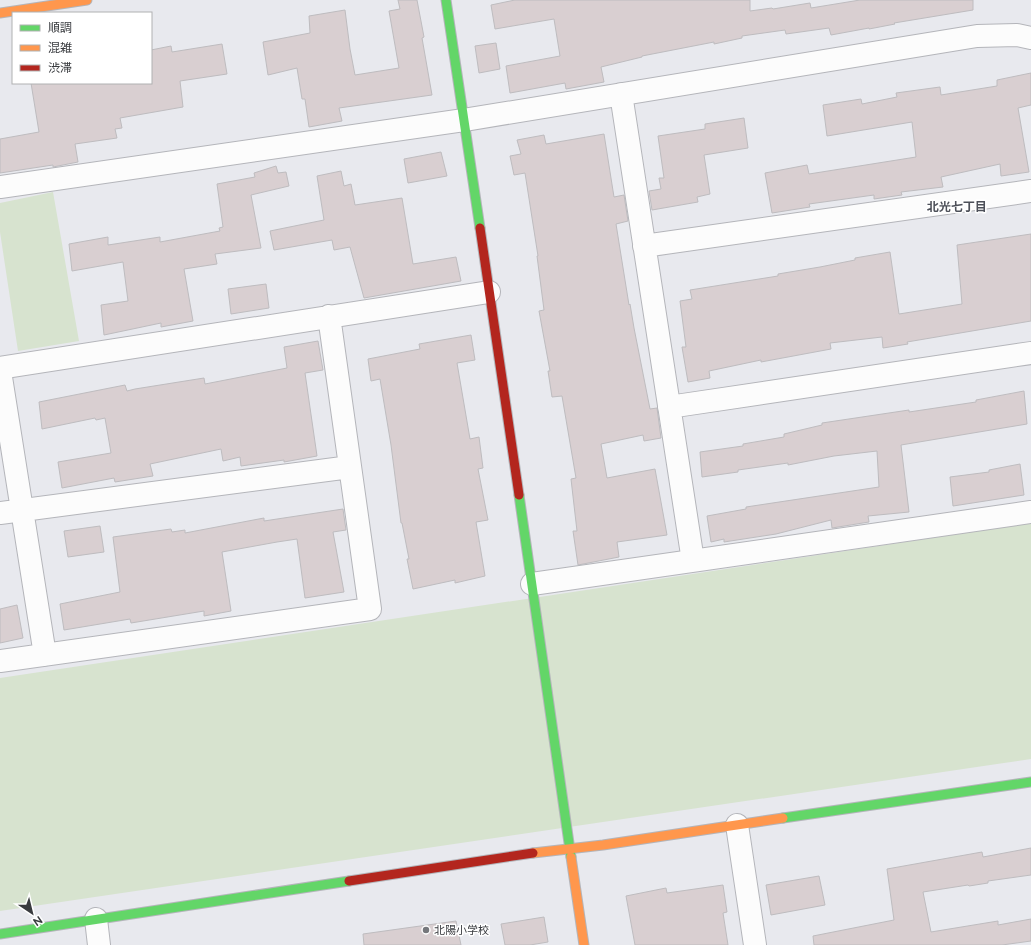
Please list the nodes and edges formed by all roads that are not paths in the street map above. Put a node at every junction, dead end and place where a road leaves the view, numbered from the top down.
1 (87, 0) edge
2 (446, 0) edge
3 (0, 13) edge
4 (1031, 38) edge
5 (621, 94) junction
6 (464, 120) junction
7 (0, 187) edge
8 (1031, 191) edge
9 (644, 246) junction
10 (489, 292) junction
11 (329, 316) junction
12 (1031, 353) edge
13 (0, 368) edge
14 (0, 371) edge
15 (669, 407) junction
16 (350, 467) junction
17 (22, 510) junction
18 (1031, 512) edge
19 (0, 513) edge
20 (693, 561) junction
21 (532, 584) junction
22 (46, 654) junction
23 (0, 661) edge
24 (1031, 782) edge
25 (737, 825) junction
26 (570, 849) junction
27 (96, 920) junction
28 (0, 934) edge
29 (99, 945) edge
30 (584, 945) edge
31 (755, 945) edge

1 - 3 street
2 - 6 street
4 - 5 street
5 - 6 street
5 - 9 street
6 - 7 street
6 - 10 street
8 - 9 street
9 - 15 street
10 - 11 street
10 - 21 street
11 - 13 street
11 - 16 street
12 - 15 street
14 - 17 street
15 - 20 street
16 - 17 street
16 - 22 street
17 - 19 street
17 - 22 street
18 - 20 street
20 - 21 street
21 - 26 street
22 - 23 street
24 - 25 street
25 - 26 street
25 - 31 street
26 - 27 street
26 - 30 street
27 - 28 street
27 - 29 street

